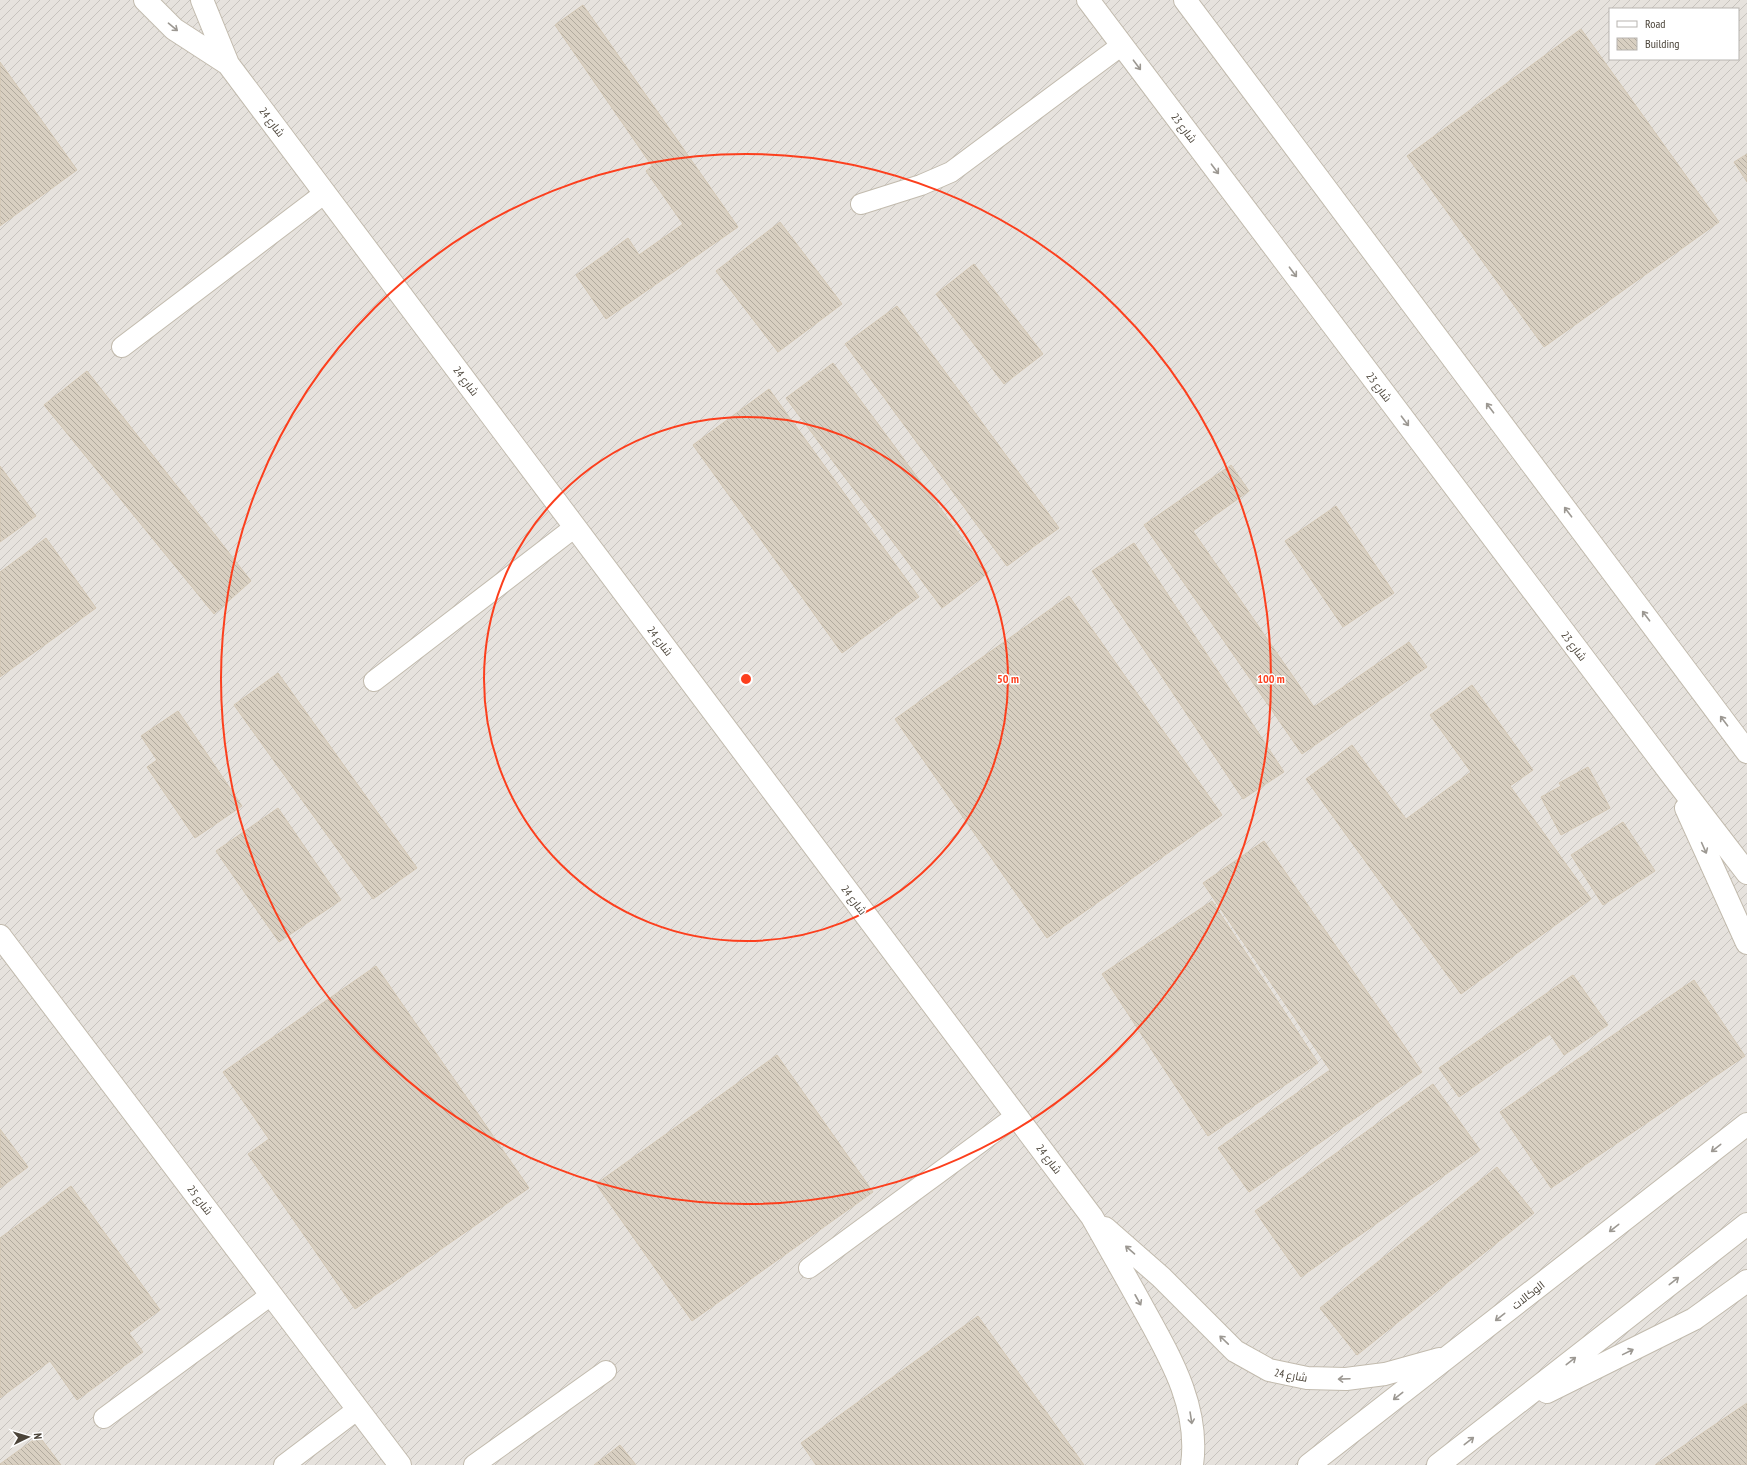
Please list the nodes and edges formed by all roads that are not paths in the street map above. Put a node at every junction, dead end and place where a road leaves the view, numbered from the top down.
1 (145, 0) edge
2 (202, 0) edge
3 (1088, 0) edge
4 (1185, 0) edge
5 (1122, 44) junction
6 (228, 64) junction
7 (325, 193) junction
8 (861, 204) dead end
9 (122, 346) dead end
10 (575, 527) junction
11 (374, 681) dead end
12 (1747, 752) edge
13 (1670, 774) junction
14 (1747, 873) edge
15 (0, 936) edge
16 (1747, 943) edge
17 (1016, 1116) junction
18 (1747, 1124) edge
19 (1092, 1216) junction
20 (1747, 1224) edge
21 (809, 1268) dead end
22 (1747, 1281) edge
23 (271, 1295) junction
24 (1450, 1356) junction
25 (606, 1371) dead end
26 (358, 1409) junction
27 (1505, 1413) junction
28 (104, 1418) dead end
29 (284, 1465) edge
30 (400, 1465) edge
31 (474, 1465) edge
32 (1192, 1465) edge
33 (1310, 1465) edge
34 (1438, 1465) edge

1 -> 6 street, شارع 24
2 - 6 street, شارع 24
3 - 5 street, شارع 23
12 -> 4 street
5 - 8 lane
5 -> 13 street, شارع 23
6 - 7 street, شارع 24
7 - 9 lane
7 - 10 street, شارع 24
10 - 11 lane
10 - 17 street, شارع 24
13 - 14 street, شارع 23
13 -> 16 street, شارع 23
15 - 23 street, شارع 25
17 - 19 street, شارع 24
17 - 21 lane
18 -> 24 street, الوكالات
24 -> 19 street, شارع 24
19 -> 32 street, شارع 24
27 -> 20 street
27 -> 22 street
23 - 26 street, شارع 25
23 - 28 lane
24 -> 33 street, الوكالات
25 - 31 lane
26 - 29 lane
26 - 30 street, شارع 25
34 -> 27 street

